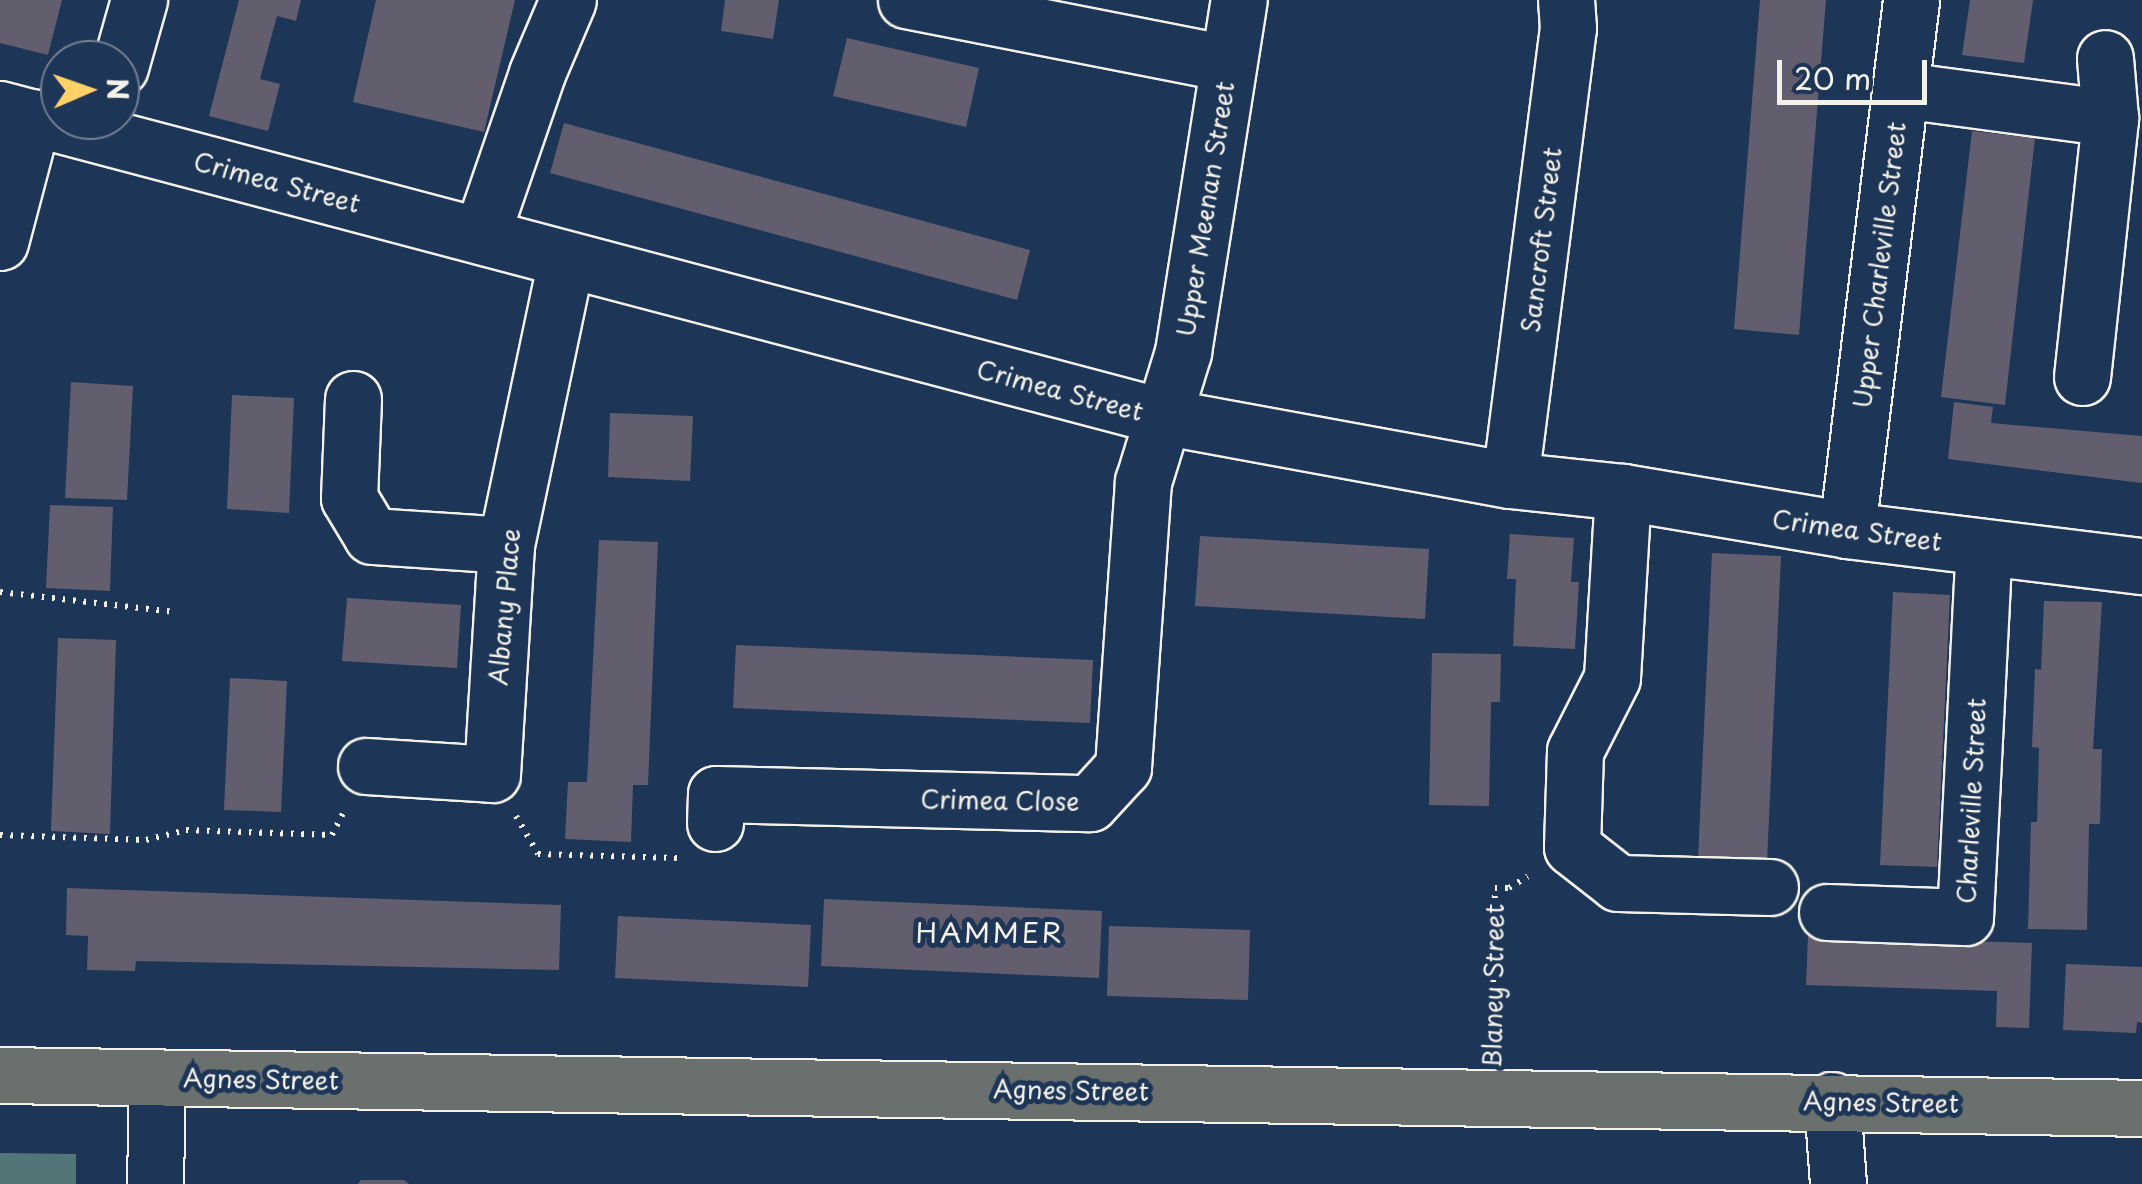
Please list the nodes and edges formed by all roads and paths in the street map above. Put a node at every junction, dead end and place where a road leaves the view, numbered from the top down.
1 (139, 0) edge
2 (568, 0) edge
3 (906, 0) edge
4 (1239, 0) edge
5 (1566, 0) edge
6 (1912, 0) edge
7 (128, 40) edge
8 (2105, 58) dead end
9 (1228, 62) junction
10 (1901, 90) junction
11 (16, 113) edge
12 (2110, 118) junction
13 (140, 138) edge
14 (480, 236) junction
15 (0, 242) edge
16 (566, 260) junction
17 (2082, 377) dead end
18 (354, 399) dead end
19 (1161, 416) junction
20 (1510, 480) junction
21 (1622, 492) junction
22 (1847, 530) junction
23 (506, 545) junction
24 (1984, 548) junction
25 (2142, 566) edge
26 (0, 592) edge
27 (174, 612) dead end
28 (366, 766) joint
29 (492, 774) junction
30 (715, 822) joint
31 (0, 835) edge
32 (1770, 887) dead end
33 (1508, 888) dead end
34 (1827, 912) dead end
35 (0, 1076) edge
36 (156, 1078) junction
37 (1492, 1096) junction
38 (1832, 1100) junction
39 (2142, 1108) edge
40 (155, 1184) edge
41 (1838, 1184) edge

1 - 7 street
2 - 14 street
3 - 9 street
4 - 9 street, Upper Meenan Street
5 - 20 street, Sancroft Street
6 - 10 street, Upper Charleville Street
8 - 12 street
9 - 19 street, Upper Meenan Street
10 - 12 street
10 - 22 street, Upper Charleville Street
11 - 15 street
12 - 17 street
13 - 14 street, Crimea Street
14 - 16 street, Crimea Street
16 - 19 street, Crimea Street
16 - 23 street, Albany Place
18 - 23 street
19 - 20 street, Crimea Street
19 - 30 street, Crimea Close
20 - 21 street, Crimea Street
21 - 22 street, Crimea Street
21 - 32 street
22 - 24 street, Crimea Street
23 - 29 street, Albany Place
24 - 25 street, Crimea Street
24 - 34 street, Charleville Street
26 - 27 path
28 - 29 street
28 - 31 path
29 - 30 path
33 - 37 path, Blaney Street
35 - 36 main road, Agnes Street
36 - 37 main road, Agnes Street
36 - 40 street
37 - 38 main road, Agnes Street
38 - 39 main road, Agnes Street
38 - 41 street

